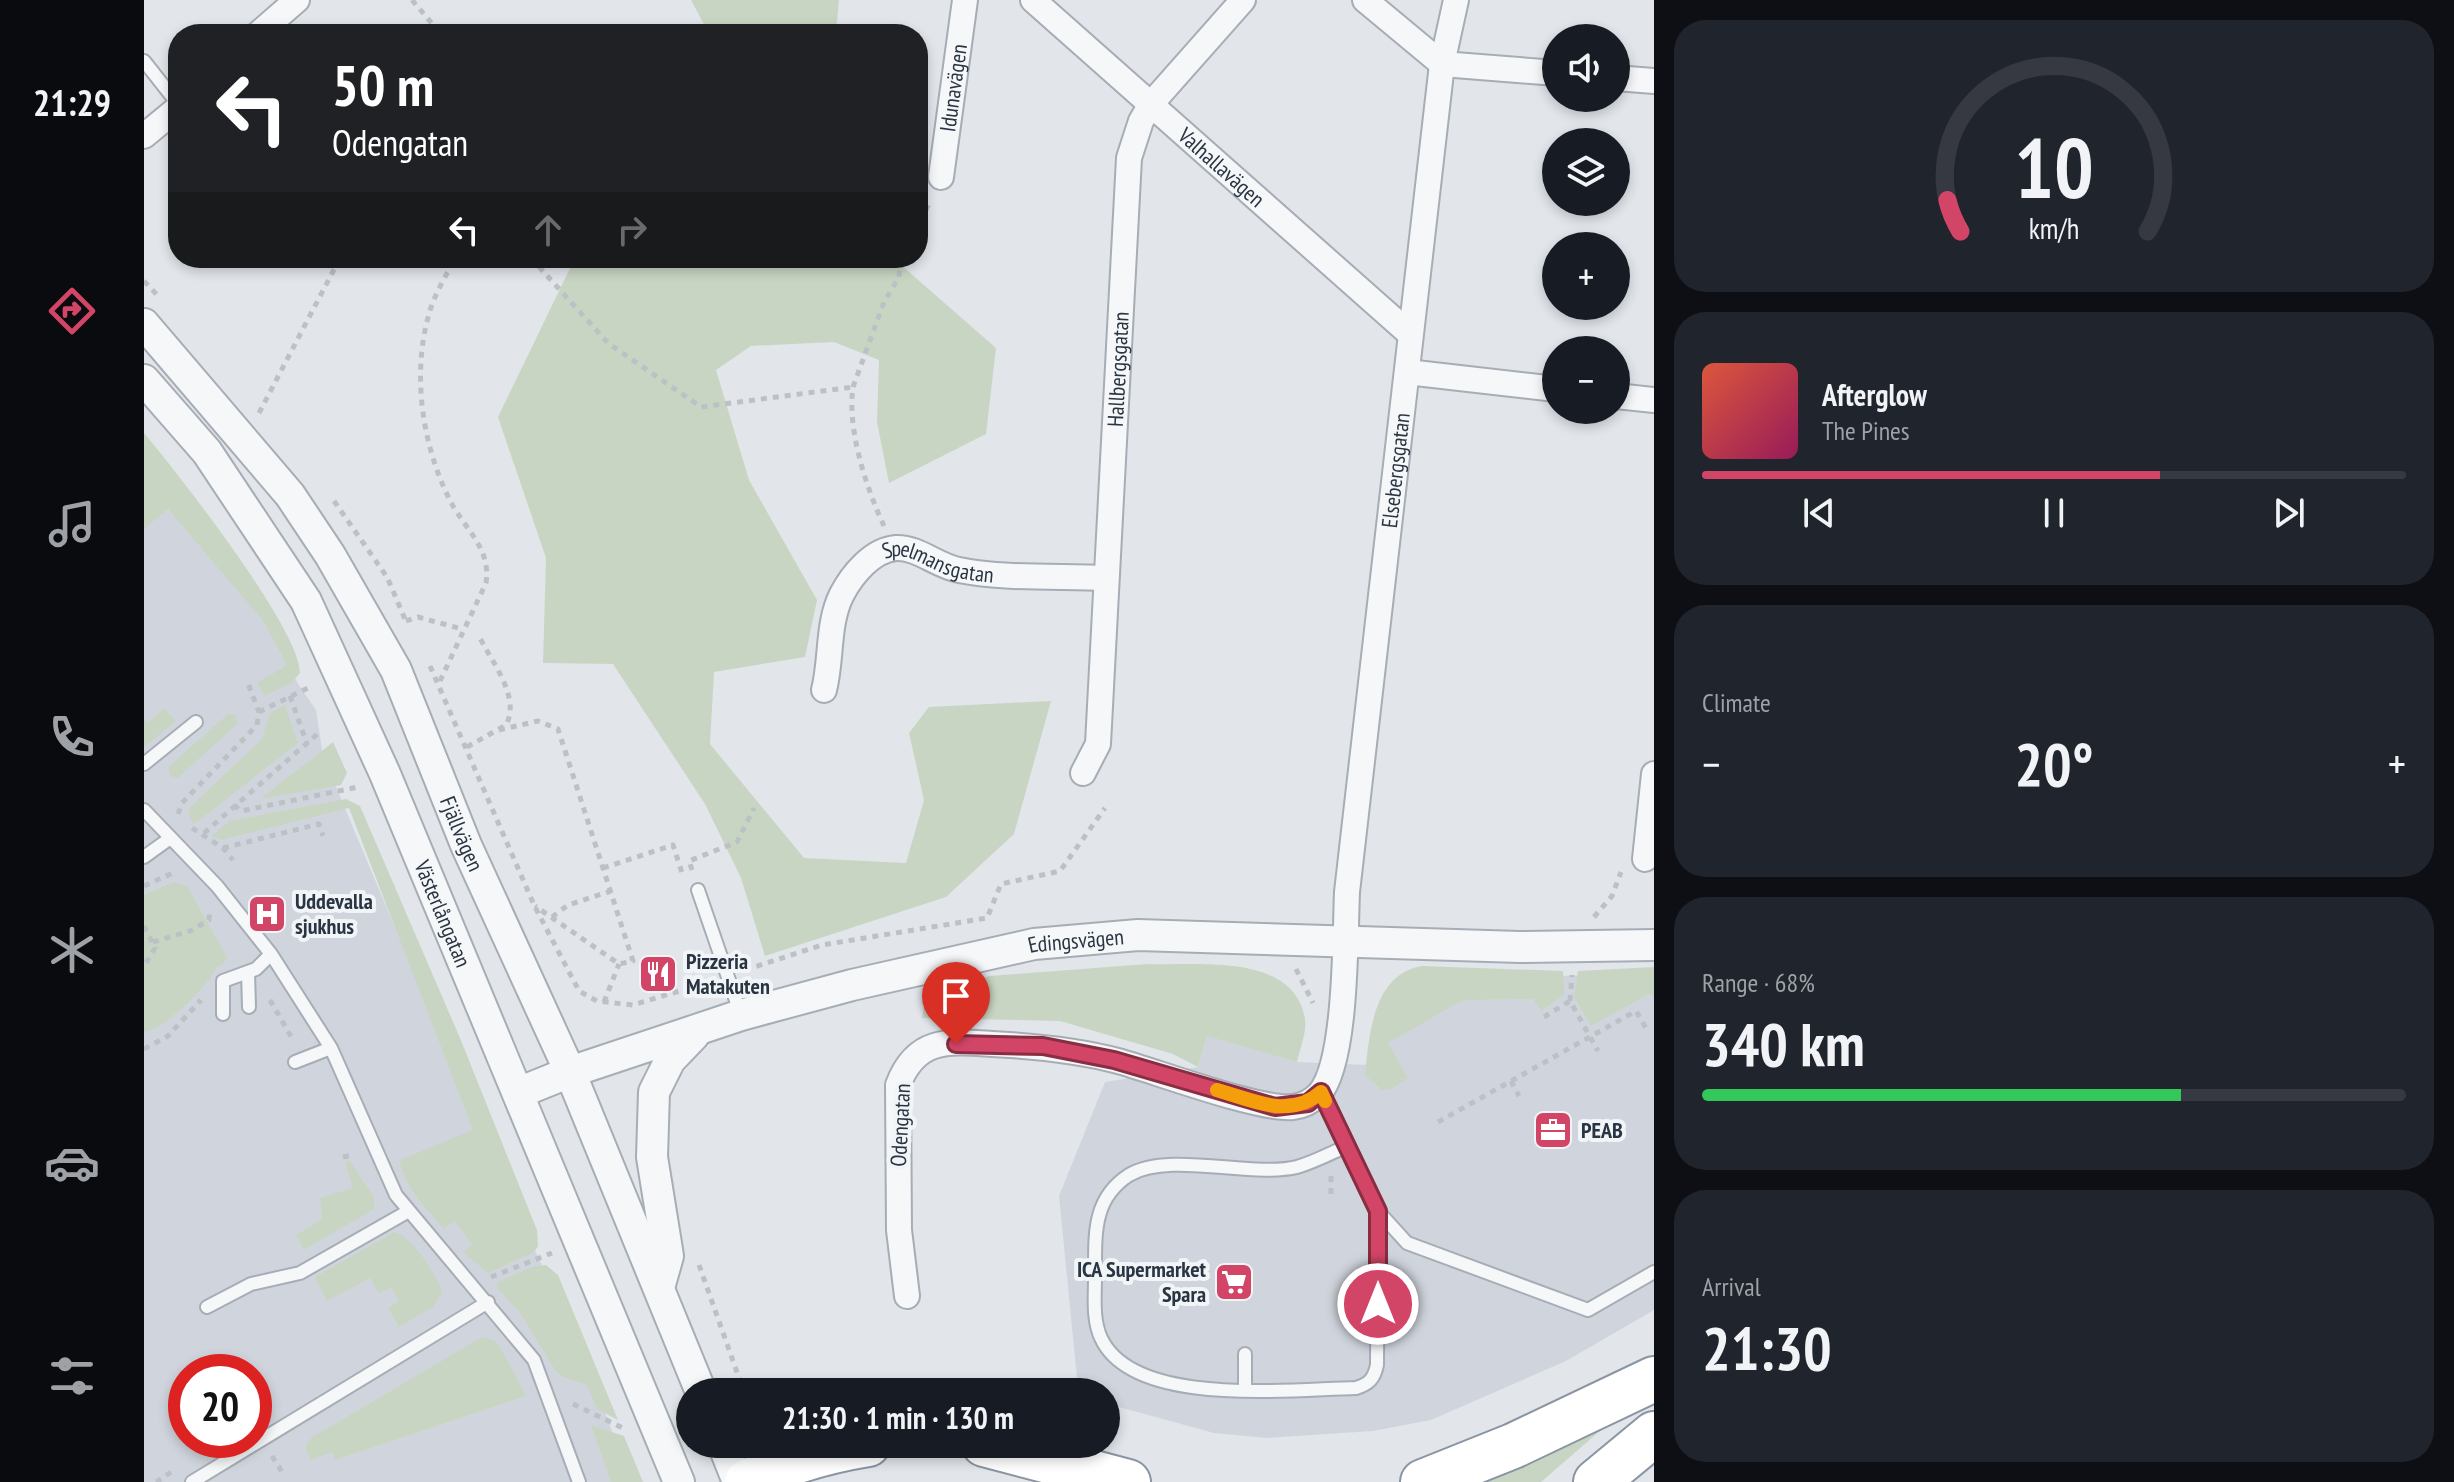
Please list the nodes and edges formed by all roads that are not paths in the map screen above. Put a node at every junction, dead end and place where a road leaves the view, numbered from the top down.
1 (297, 0) edge
2 (965, 0) edge
3 (1033, 0) edge
4 (1243, 0) edge
5 (1365, 0) edge
6 (1456, 0) edge
7 (269, 24) edge
8 (144, 61) edge
9 (1442, 64) junction
10 (1542, 72) edge
11 (1630, 79) edge
12 (1654, 81) edge
13 (168, 93) edge
14 (1151, 104) junction
15 (168, 115) edge
16 (144, 136) edge
17 (941, 177) dead end
18 (144, 324) edge
19 (1410, 334) junction
20 (1407, 372) junction
21 (144, 380) edge
22 (1542, 387) edge
23 (1630, 397) edge
24 (1654, 400) edge
25 (1105, 578) junction
26 (824, 690) dead end
27 (196, 722) dead end
28 (144, 764) edge
29 (1083, 773) dead end
30 (1654, 774) edge
31 (144, 810) edge
32 (169, 839) junction
33 (144, 857) edge
34 (1645, 859) dead end
35 (698, 890) dead end
36 (1343, 941) junction
37 (1654, 945) edge
38 (271, 954) junction
39 (252, 970) junction
40 (249, 1007) dead end
41 (223, 1014) dead end
42 (741, 1015) junction
43 (698, 1031) junction
44 (331, 1048) junction
45 (301, 1060) road end
46 (570, 1072) junction
47 (1321, 1092) junction
48 (518, 1093) junction
49 (1347, 1146) junction
50 (1378, 1211) junction
51 (407, 1212) junction
52 (1654, 1272) edge
53 (659, 1288) junction
54 (907, 1296) dead end
55 (488, 1302) junction
56 (207, 1307) dead end
57 (1245, 1354) dead end
58 (695, 1378) edge
59 (1654, 1379) edge
60 (1245, 1389) junction
61 (1654, 1434) edge
62 (729, 1458) edge
63 (802, 1458) edge
64 (1037, 1458) edge
65 (192, 1482) edge
66 (579, 1482) edge
67 (679, 1482) edge
68 (738, 1482) edge
69 (747, 1482) edge
70 (1128, 1482) edge
71 (1423, 1482) edge
72 (1596, 1482) edge

1 - 7 street
2 - 17 street, Idunavägen
3 - 14 street, Valhallavägen
4 - 14 street, Hallbergsgatan
5 - 9 street
6 - 9 street, Elsebergsgatan
8 - 13 lane
9 - 10 street
9 - 19 street, Elsebergsgatan
11 - 12 street
14 - 19 street, Valhallavägen
14 - 25 street, Hallbergsgatan
15 - 16 street
18 - 46 street, Fjällvägen
19 - 20 street, Elsebergsgatan
20 - 22 street
20 - 36 street, Elsebergsgatan
21 - 48 street, Västerlångatan
23 - 24 street
25 - 26 street, Spelmansgatan
25 - 29 street, Hallbergsgatan
27 - 28 lane
30 - 34 street
31 - 32 lane
32 - 33 lane
32 - 38 lane
35 - 42 lane
36 - 37 street, Edingsvägen
36 - 42 street, Edingsvägen
36 - 47 street
38 - 39 lane
38 - 44 lane
39 - 40 lane
39 - 41 lane
42 - 43 street, Edingsvägen
43 - 46 street, Edingsvägen
43 - 53 street
44 - 45 lane
44 - 51 lane
46 - 48 street, Edingsvägen
46 - 53 street, Fjällvägen
47 - 49 lane
47 - 54 street, Odengatan
48 - 67 street, Västerlångatan
49 - 50 lane
49 - 60 lane
50 - 52 lane
50 - 60 lane
51 - 55 lane
51 - 56 lane
53 - 58 street, Fjällvägen
55 - 65 lane
55 - 66 lane
57 - 60 lane
59 - 71 highway
61 - 72 highway
62 - 68 street
63 - 69 highway
64 - 70 highway

